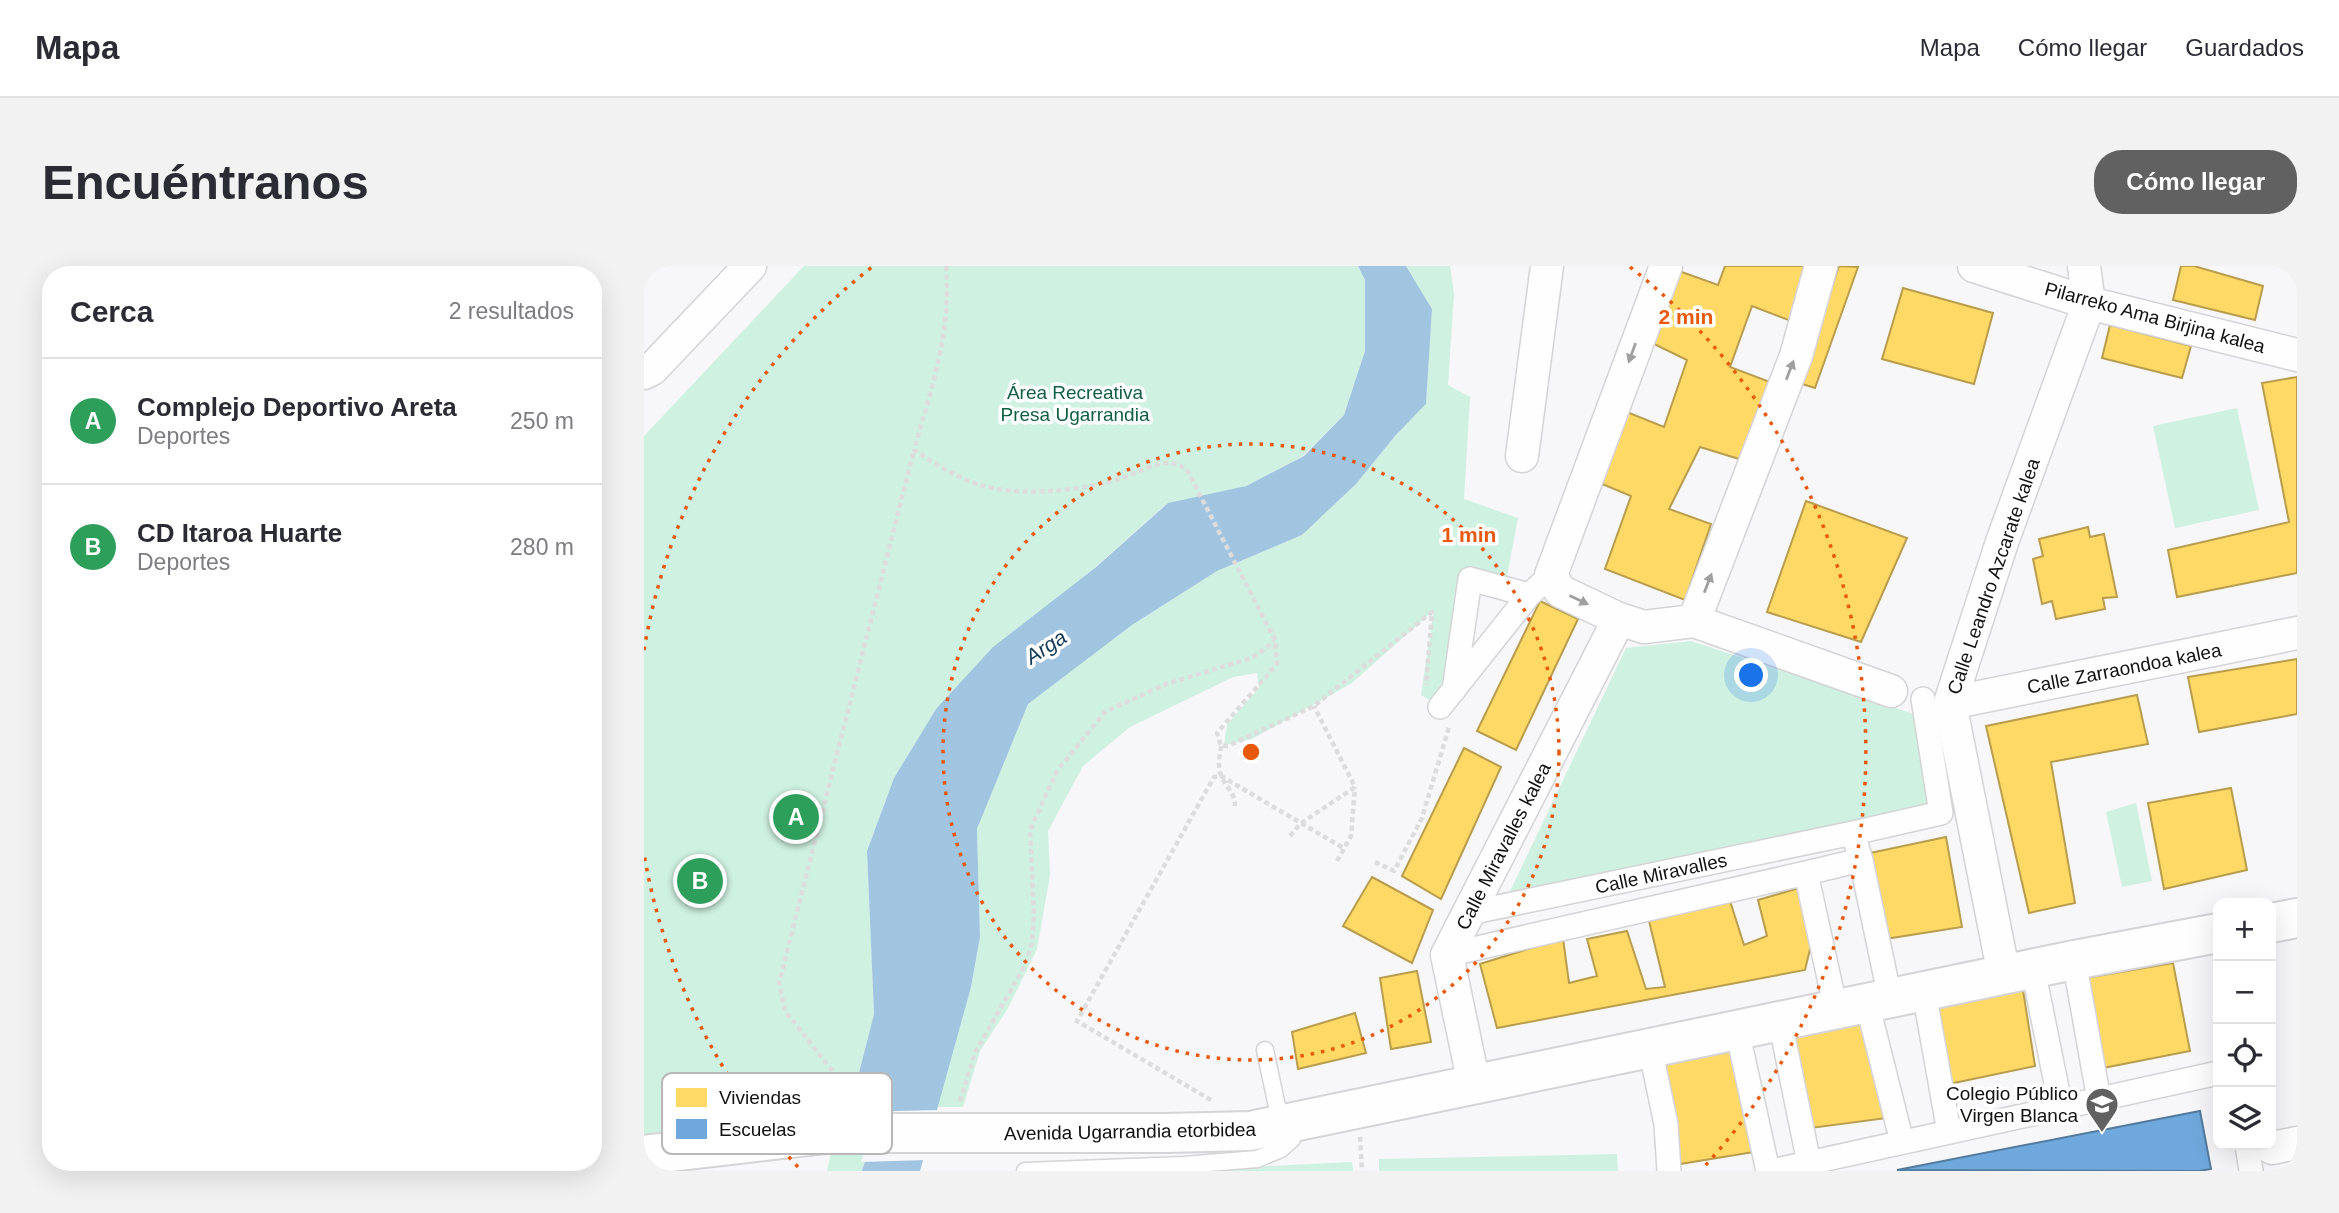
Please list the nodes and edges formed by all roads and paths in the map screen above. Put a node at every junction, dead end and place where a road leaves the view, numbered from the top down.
1 (750, 266) edge
2 (946, 266) edge
3 (1547, 266) edge
4 (1665, 266) edge
5 (1821, 266) edge
6 (1974, 266) edge
7 (2084, 266) edge
8 (2089, 303) junction
9 (2297, 355) edge
10 (644, 373) edge
11 (914, 450) junction
12 (1522, 456) dead end
13 (1540, 585) junction
14 (1619, 619) junction
15 (1694, 621) junction
16 (2297, 632) edge
17 (1275, 640) junction
18 (1891, 691) dead end
19 (1937, 701) junction
20 (1314, 706) junction
21 (1448, 707) junction
22 (1222, 746) junction
23 (1221, 776) junction
24 (1355, 787) junction
25 (1235, 806) dead end
26 (1300, 824) junction
27 (1853, 834) junction
28 (1290, 836) dead end
29 (1345, 849) junction
30 (1861, 860) junction
31 (1337, 861) dead end
32 (1375, 862) dead end
33 (1806, 873) junction
34 (1469, 913) junction
35 (2297, 918) edge
36 (2276, 922) edge
37 (2213, 934) edge
38 (1447, 955) junction
39 (2074, 960) junction
40 (2018, 972) junction
41 (1879, 1001) junction
42 (1780, 1021) junction
43 (1737, 1030) junction
44 (1650, 1048) junction
45 (1265, 1050) dead end
46 (834, 1073) edge
47 (2213, 1074) edge
48 (1474, 1084) junction
49 (2099, 1100) junction
50 (1218, 1103) dead end
51 (959, 1107) dead end
52 (2061, 1108) junction
53 (1290, 1123) junction
54 (1949, 1132) junction
55 (892, 1133) edge
56 (1902, 1142) junction
57 (2268, 1150) edge
58 (662, 1153) edge
59 (644, 1155) edge
60 (1809, 1163) junction
61 (1025, 1171) edge
62 (1669, 1171) edge
63 (1770, 1171) edge
64 (2251, 1171) edge

1 - 10 street
2 - 11 path
3 - 12 street
4 -> 13 street
15 -> 5 street
6 - 8 street, Pilarreko Ama Birjina kalea
7 - 8 street, Calle Leandro Azcarate kalea
8 - 9 street, Pilarreko Ama Birjina kalea
8 - 19 street, Calle Leandro Azcarate kalea
11 - 17 path
11 - 46 path
13 -> 14 street
13 - 21 street
13 - 21 street
14 - 15 street
14 - 34 street, Calle Miravalles kalea
15 - 18 street
16 - 19 street, Calle Zarraondoa kalea
17 - 22 path
17 - 51 path
19 - 27 street, Calle Miravalles
19 - 40 street, Calle Leandro Azcarate kalea
20 - 21 path
20 - 22 path
20 - 24 path
21 - 32 path
22 - 23 path
23 - 25 path
23 - 26 path
23 - 50 path
24 - 26 path
24 - 29 path
26 - 28 path
26 - 29 path
27 - 30 street
27 - 34 street, Calle Miravalles
29 - 31 path
30 - 33 street, Calle Miravalles
30 - 41 street
33 - 38 street, Calle Miravalles
33 - 41 street
34 - 38 street, Calle Miravalles kalea
35 - 36 street
37 - 39 street, Avenida Ugarrandia etorbidea
38 - 48 street
39 - 40 street, Avenida Ugarrandia etorbidea
39 - 49 street
40 - 41 street, Avenida Ugarrandia etorbidea
40 - 52 street
41 - 42 street, Avenida Ugarrandia etorbidea
41 - 54 street
41 - 56 street
42 - 43 street, Avenida Ugarrandia etorbidea
42 - 60 street
43 - 44 street, Avenida Ugarrandia etorbidea
43 - 63 street
44 - 48 street, Avenida Ugarrandia etorbidea
44 - 62 street
45 - 53 lane
47 - 49 street
48 - 53 street, Avenida Ugarrandia etorbidea
49 - 52 street
52 - 54 street
53 - 55 street, Avenida Ugarrandia etorbidea, bridge
53 - 61 lane
54 - 56 street
56 - 60 street
57 - 64 street
58 - 59 street, Avenida Ugarrandia etorbidea, bridge
60 - 63 street

